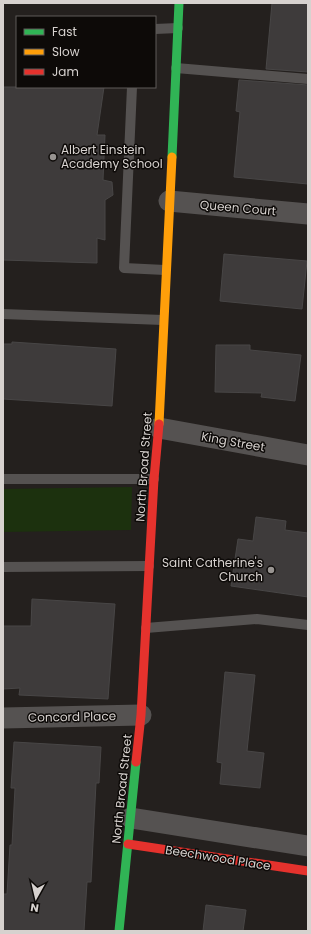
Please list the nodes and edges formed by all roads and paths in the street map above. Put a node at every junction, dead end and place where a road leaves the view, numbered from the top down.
1 (179, 3) edge
2 (178, 28) junction
3 (156, 29) edge
4 (176, 68) junction
5 (308, 79) edge
6 (132, 88) edge
7 (169, 201) junction
8 (308, 214) edge
9 (165, 270) junction
10 (3, 314) edge
11 (163, 320) junction
12 (159, 428) junction
13 (308, 456) edge
14 (3, 479) edge
15 (154, 479) junction
16 (3, 566) edge
17 (149, 566) junction
18 (308, 625) edge
19 (146, 628) junction
20 (141, 715) junction
21 (3, 718) edge
22 (131, 818) junction
23 (128, 844) junction
24 (308, 846) edge
25 (308, 871) edge
26 (119, 931) edge

1 - 2 main road, North Broad Street
2 - 3 lane
2 - 4 main road, North Broad Street
4 - 5 lane
4 - 7 main road, North Broad Street
6 - 9 lane
7 - 8 street, Queen Court
7 - 9 main road, North Broad Street
9 - 11 main road, North Broad Street
10 - 11 lane
11 - 12 main road, North Broad Street
12 - 13 street, King Street
12 - 15 main road, North Broad Street
14 - 15 lane
15 - 17 main road, North Broad Street
16 - 17 lane
17 - 19 main road, North Broad Street
18 - 19 lane
19 - 20 main road, North Broad Street
20 - 21 street, Concord Place
20 - 22 main road, North Broad Street
22 - 23 main road, North Broad Street
22 - 24 street
23 - 25 main road, Beechwood Place
23 - 26 main road, North Broad Street

